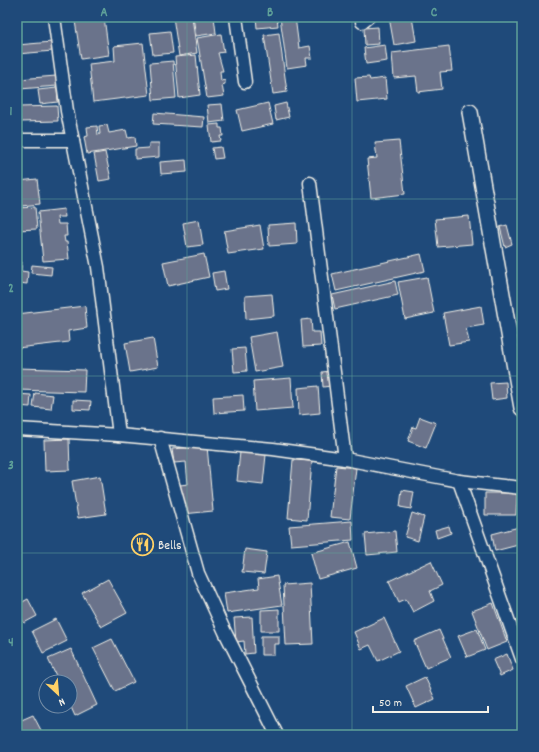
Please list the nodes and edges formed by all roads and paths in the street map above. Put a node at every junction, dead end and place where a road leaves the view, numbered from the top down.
1 (54, 17) edge
2 (236, 17) edge
3 (245, 82) dead end
4 (470, 112) dead end
5 (17, 140) edge
6 (73, 140) junction
7 (310, 183) dead end
8 (522, 408) edge
9 (17, 429) edge
10 (119, 435) junction
11 (160, 438) junction
12 (345, 459) junction
13 (459, 481) junction
14 (522, 488) edge
15 (522, 659) edge
16 (277, 735) edge

1 - 6 street
2 - 3 street
4 - 8 street
5 - 6 street
6 - 10 street
7 - 12 street
9 - 10 street
10 - 11 street
11 - 12 street
11 - 16 street
12 - 13 street
13 - 14 street
13 - 15 street

